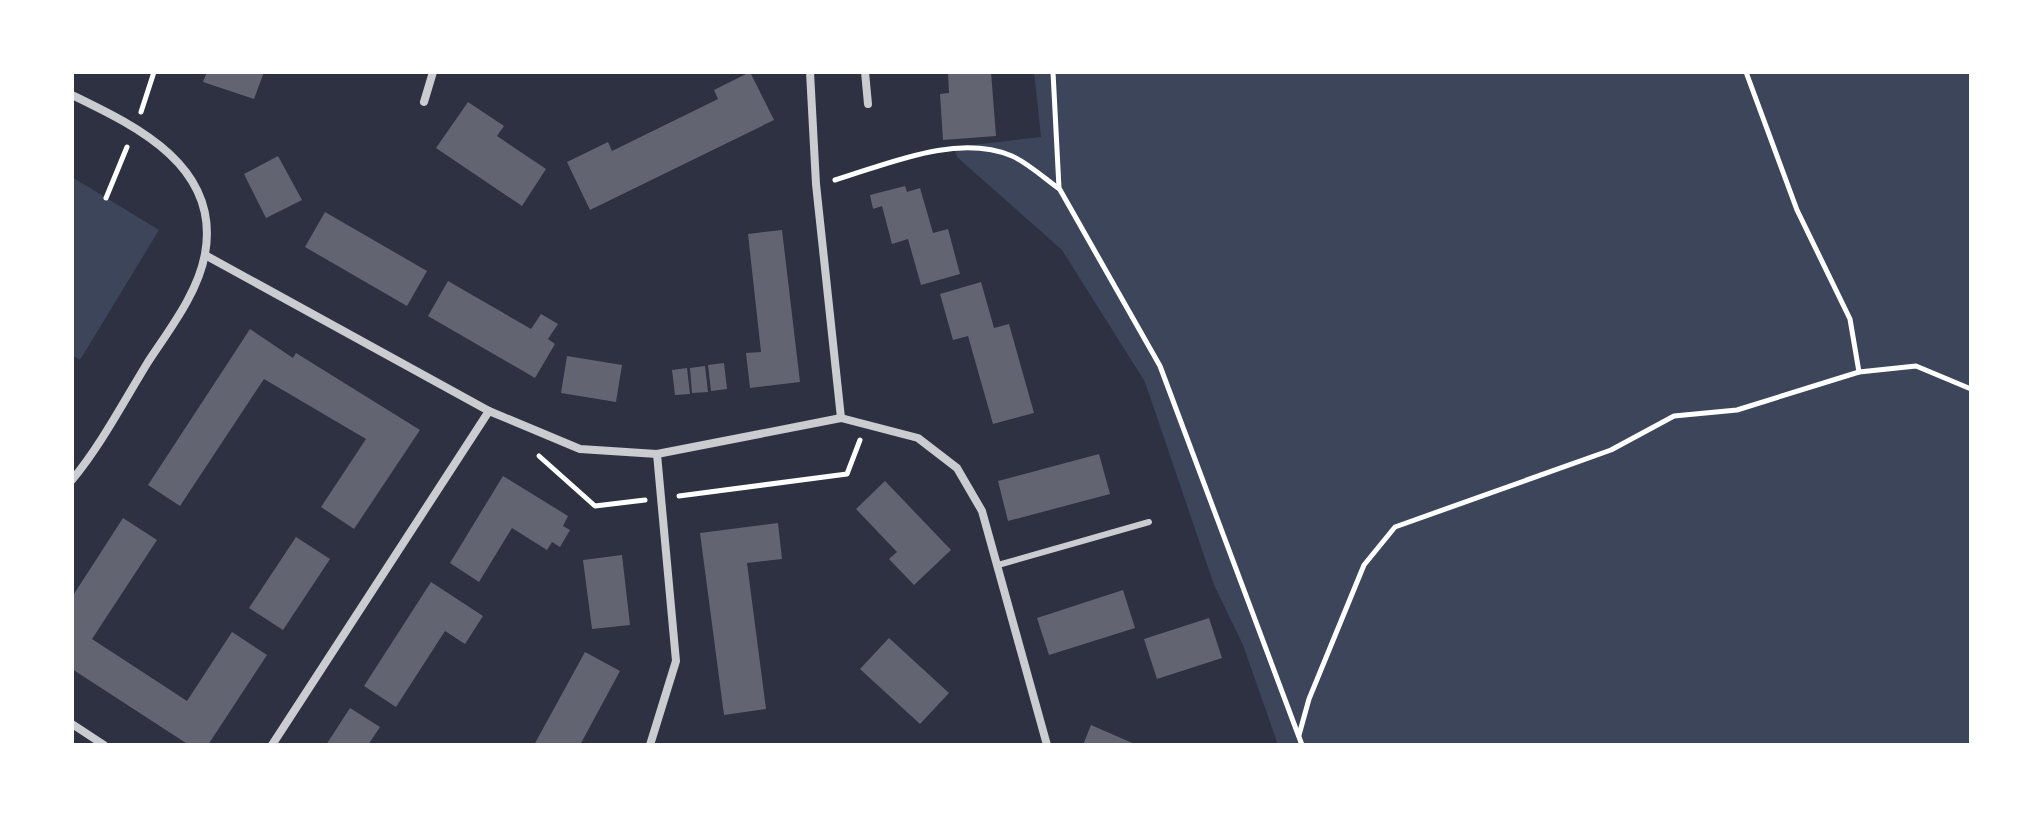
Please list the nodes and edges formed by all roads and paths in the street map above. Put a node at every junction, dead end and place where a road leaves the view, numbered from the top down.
1 (433, 72) edge
2 (810, 72) edge
3 (865, 72) edge
4 (1053, 72) edge
5 (1746, 72) edge
6 (72, 95) edge
7 (424, 102) dead end
8 (868, 104) dead end
9 (816, 184) junction
10 (1059, 188) junction
11 (205, 255) junction
12 (1859, 372) junction
13 (1971, 389) edge
14 (489, 411) junction
15 (841, 418) junction
16 (657, 454) junction
17 (72, 480) edge
18 (1149, 522) dead end
19 (998, 565) junction
20 (72, 724) edge
21 (1299, 735) junction
22 (104, 745) edge
23 (272, 745) edge
24 (650, 745) edge
25 (1047, 745) edge
26 (1302, 745) edge

1 - 7 street
2 - 9 street
3 - 8 street
4 - 10 path
5 - 12 path
6 - 11 street
9 - 10 path
9 - 15 street
10 - 21 path
11 - 14 street
11 - 17 street
12 - 13 path
12 - 21 path
14 - 16 street
14 - 23 street
15 - 16 street
15 - 19 street
16 - 24 street
18 - 19 lane
19 - 25 street
20 - 22 street
21 - 26 path

